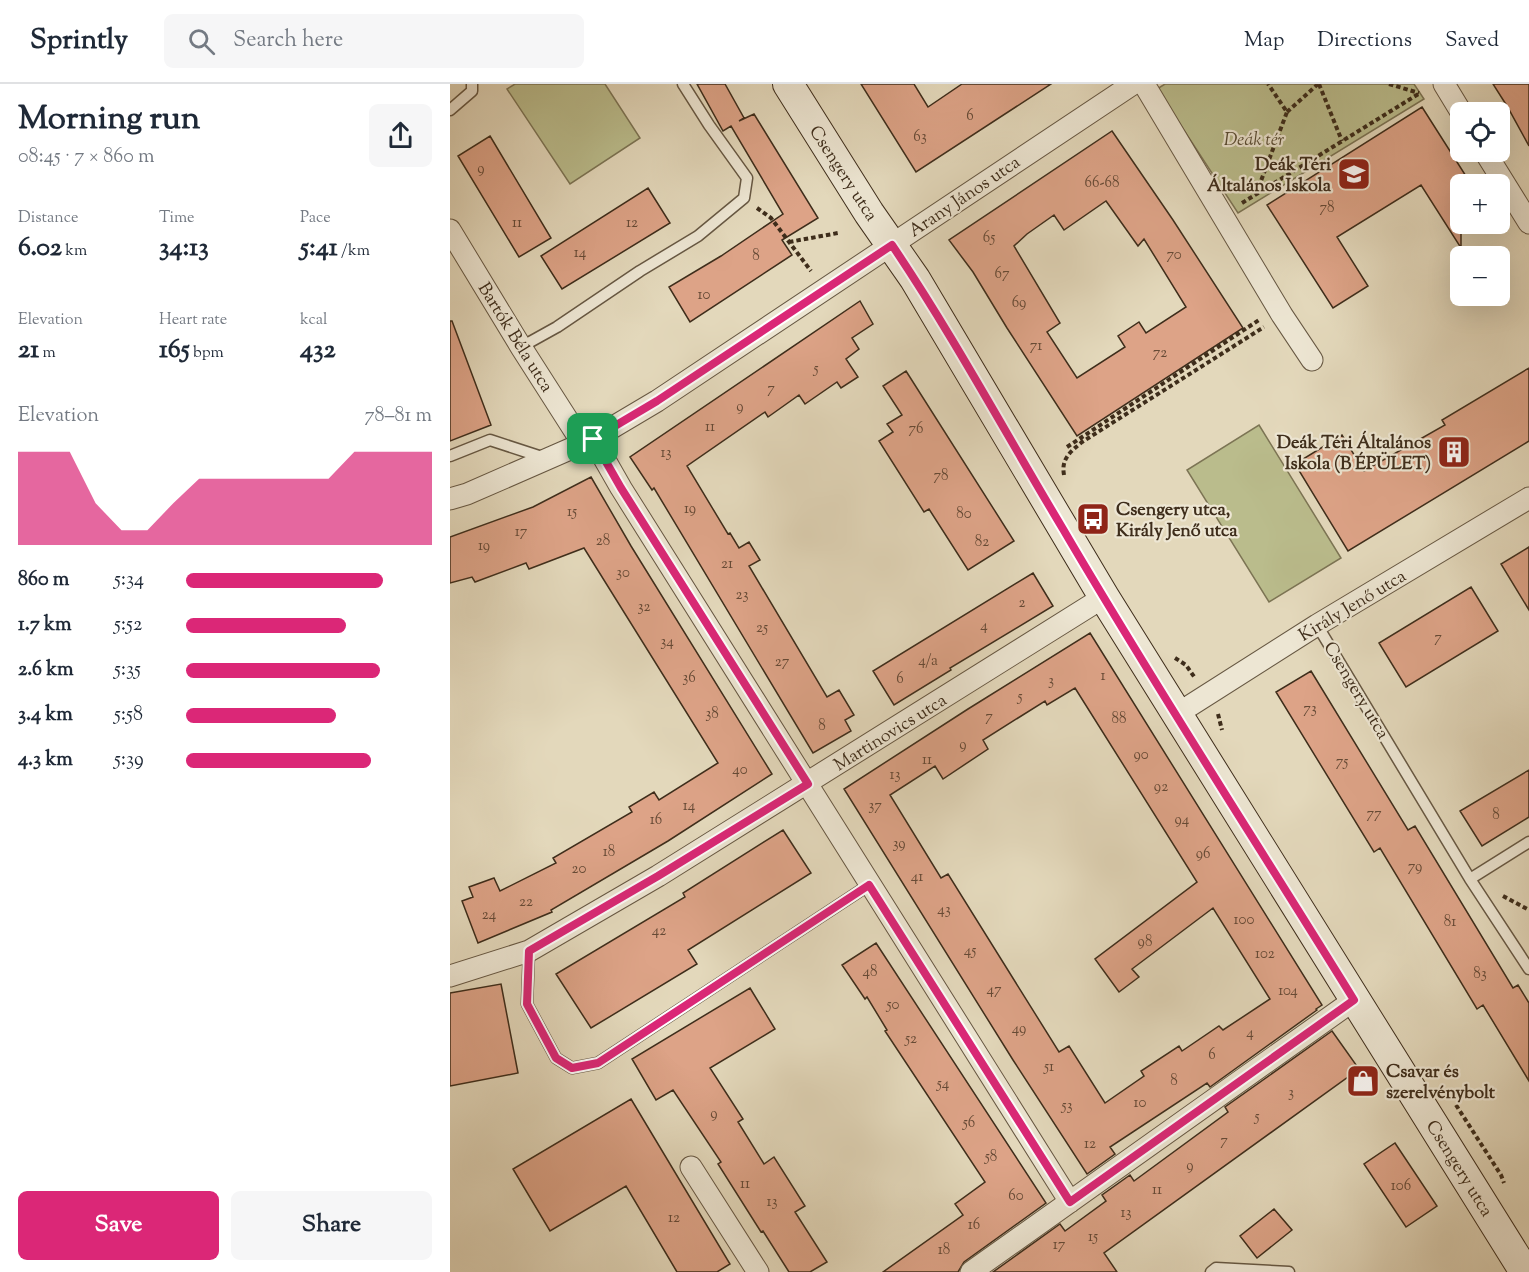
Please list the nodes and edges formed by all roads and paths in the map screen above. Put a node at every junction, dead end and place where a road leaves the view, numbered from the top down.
1 (472, 84) edge
2 (683, 84) edge
3 (788, 84) edge
4 (1133, 84) edge
5 (1144, 84) edge
6 (1268, 84) edge
7 (1318, 84) edge
8 (1389, 84) edge
9 (1444, 84) edge
10 (1455, 102) edge
11 (450, 110) edge
12 (1287, 112) junction
13 (1342, 141) junction
14 (1491, 162) edge
15 (1256, 194) junction
16 (1238, 205) dead end
17 (771, 218) dead end
18 (1529, 223) edge
19 (450, 230) edge
20 (838, 233) dead end
21 (789, 242) junction
22 (892, 245) junction
23 (811, 271) dead end
24 (1280, 311) junction
25 (521, 347) junction
26 (1312, 360) dead end
27 (588, 441) junction
28 (1067, 447) dead end
29 (450, 456) edge
30 (546, 458) junction
31 (1063, 463) dead end
32 (1529, 498) edge
33 (450, 499) edge
34 (1104, 597) junction
35 (1317, 625) junction
36 (1177, 714) junction
37 (808, 784) junction
38 (1529, 842) edge
39 (1470, 879) junction
40 (869, 885) junction
41 (529, 951) junction
42 (1529, 969) edge
43 (450, 976) edge
44 (1354, 1000) junction
45 (691, 1167) dead end
46 (1070, 1202) junction
47 (758, 1272) edge
48 (971, 1272) edge
49 (1211, 1272) edge
50 (1289, 1272) edge
51 (1525, 1272) edge

1 - 11 lane
2 - 25 lane
3 - 22 main road, Csengery utca
4 - 22 street, Arany János utca
5 - 24 street
6 - 12 path
7 - 12 path
7 - 13 path
8 - 13 path
9 - 10 street
12 - 15 path
13 - 15 path
14 - 18 street
15 - 16 path
17 - 21 path
19 - 25 street, Bartók Béla utca
20 - 21 path
21 - 23 path
22 - 27 street, Arany János utca
22 - 34 main road, Csengery utca
24 - 26 street
24 - 28 path
24 - 31 path
25 - 27 street, Bartók Béla utca
27 - 30 street, Arany János utca
27 - 37 street, Bartók Béla utca
29 - 30 lane
30 - 33 street, Arany János utca
32 - 35 street, Király Jenő utca
34 - 36 main road, Csengery utca
34 - 37 street, Martinovics utca
35 - 36 street, Király Jenő utca
35 - 39 lane, Csengery utca
36 - 44 main road, Csengery utca
37 - 40 street, Bartók Béla utca
37 - 41 street, Martinovics utca
38 - 39 lane
39 - 42 lane, Csengery utca
40 - 41 lane
40 - 46 street, Bartók Béla utca
41 - 43 street, Martinovics utca
44 - 46 street
44 - 51 main road, Csengery utca
45 - 47 street
46 - 48 street
49 - 50 lane

